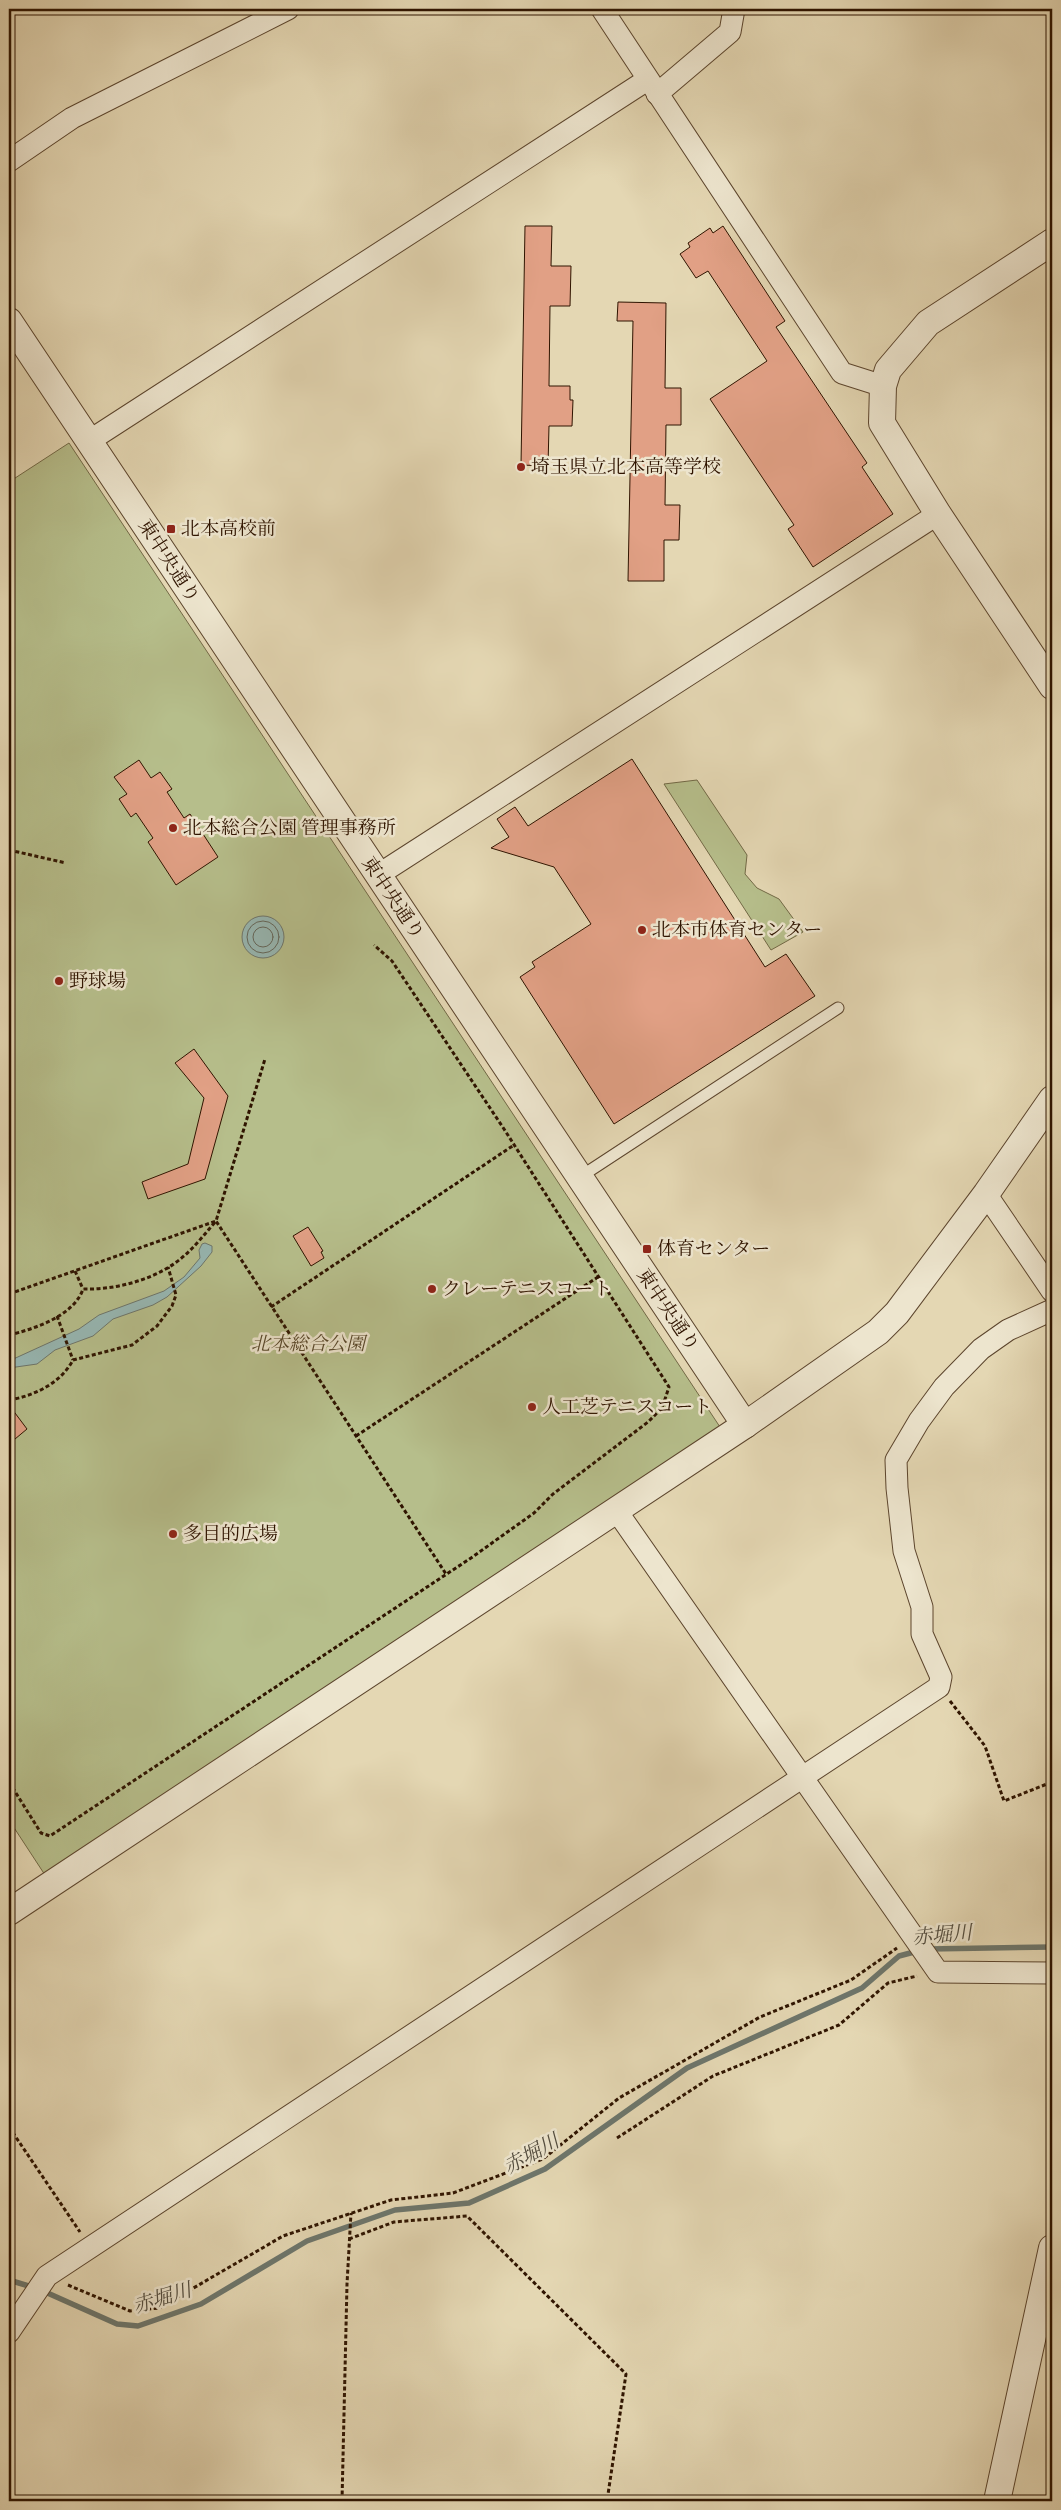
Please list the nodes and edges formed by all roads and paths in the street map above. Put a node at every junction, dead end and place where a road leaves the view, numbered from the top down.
1 (288, 9) edge
2 (602, 9) edge
3 (734, 9) edge
4 (652, 87) junction
5 (9, 161) edge
6 (1052, 242) edge
7 (9, 322) edge
8 (883, 386) junction
9 (89, 441) junction
10 (938, 514) junction
11 (1052, 686) edge
12 (9, 850) edge
13 (66, 863) dead end
14 (378, 874) junction
15 (374, 945) dead end
16 (838, 1008) dead end
17 (266, 1059) dead end
18 (1052, 1099) edge
19 (514, 1145) junction
20 (580, 1177) junction
21 (986, 1194) junction
22 (216, 1221) junction
23 (168, 1267) junction
24 (75, 1271) junction
25 (598, 1277) junction
26 (83, 1289) junction
27 (1052, 1291) edge
28 (9, 1294) edge
29 (271, 1307) junction
30 (1052, 1310) edge
31 (57, 1316) junction
32 (9, 1335) edge
33 (73, 1360) junction
34 (9, 1400) edge
35 (745, 1425) junction
36 (356, 1436) junction
37 (616, 1510) junction
38 (446, 1574) junction
39 (939, 1687) junction
40 (802, 1776) junction
41 (9, 1782) edge
42 (1052, 1782) edge
43 (9, 1912) edge
44 (913, 1937) junction
45 (938, 1972) junction
46 (1052, 1973) edge
47 (9, 2127) edge
48 (617, 2138) dead end
49 (351, 2213) junction
50 (349, 2239) junction
51 (90, 2247) junction
52 (1052, 2248) edge
53 (46, 2276) junction
54 (9, 2332) edge
55 (342, 2501) edge
56 (607, 2501) edge
57 (997, 2501) edge

1 - 5 street
2 - 4 street
3 - 4 street
4 - 8 street
4 - 9 street
6 - 8 street
7 - 9 street, 東中央通り
8 - 10 street
9 - 14 street, 東中央通り
10 - 11 street
10 - 14 street
12 - 13 path
14 - 20 street, 東中央通り
15 - 19 path
16 - 20 lane
17 - 22 path
18 - 21 street
19 - 25 path
19 - 29 path
20 - 35 street, 東中央通り
21 - 27 street
21 - 35 street
22 - 23 path
22 - 24 path
22 - 29 path
23 - 26 path
23 - 33 path
24 - 26 path
24 - 28 path
25 - 36 path
25 - 38 path
26 - 31 path
29 - 36 path
30 - 39 street
31 - 32 path
31 - 33 path
33 - 34 path
35 - 37 street
36 - 38 path
37 - 40 street
37 - 43 street
38 - 41 path
39 - 40 street
39 - 42 path
40 - 44 street
40 - 51 street
44 - 45 street
44 - 49 path
45 - 46 street
45 - 48 path
47 - 51 path
49 - 50 path
49 - 53 path
50 - 55 path
50 - 56 path
51 - 53 street
52 - 57 street
53 - 54 street

